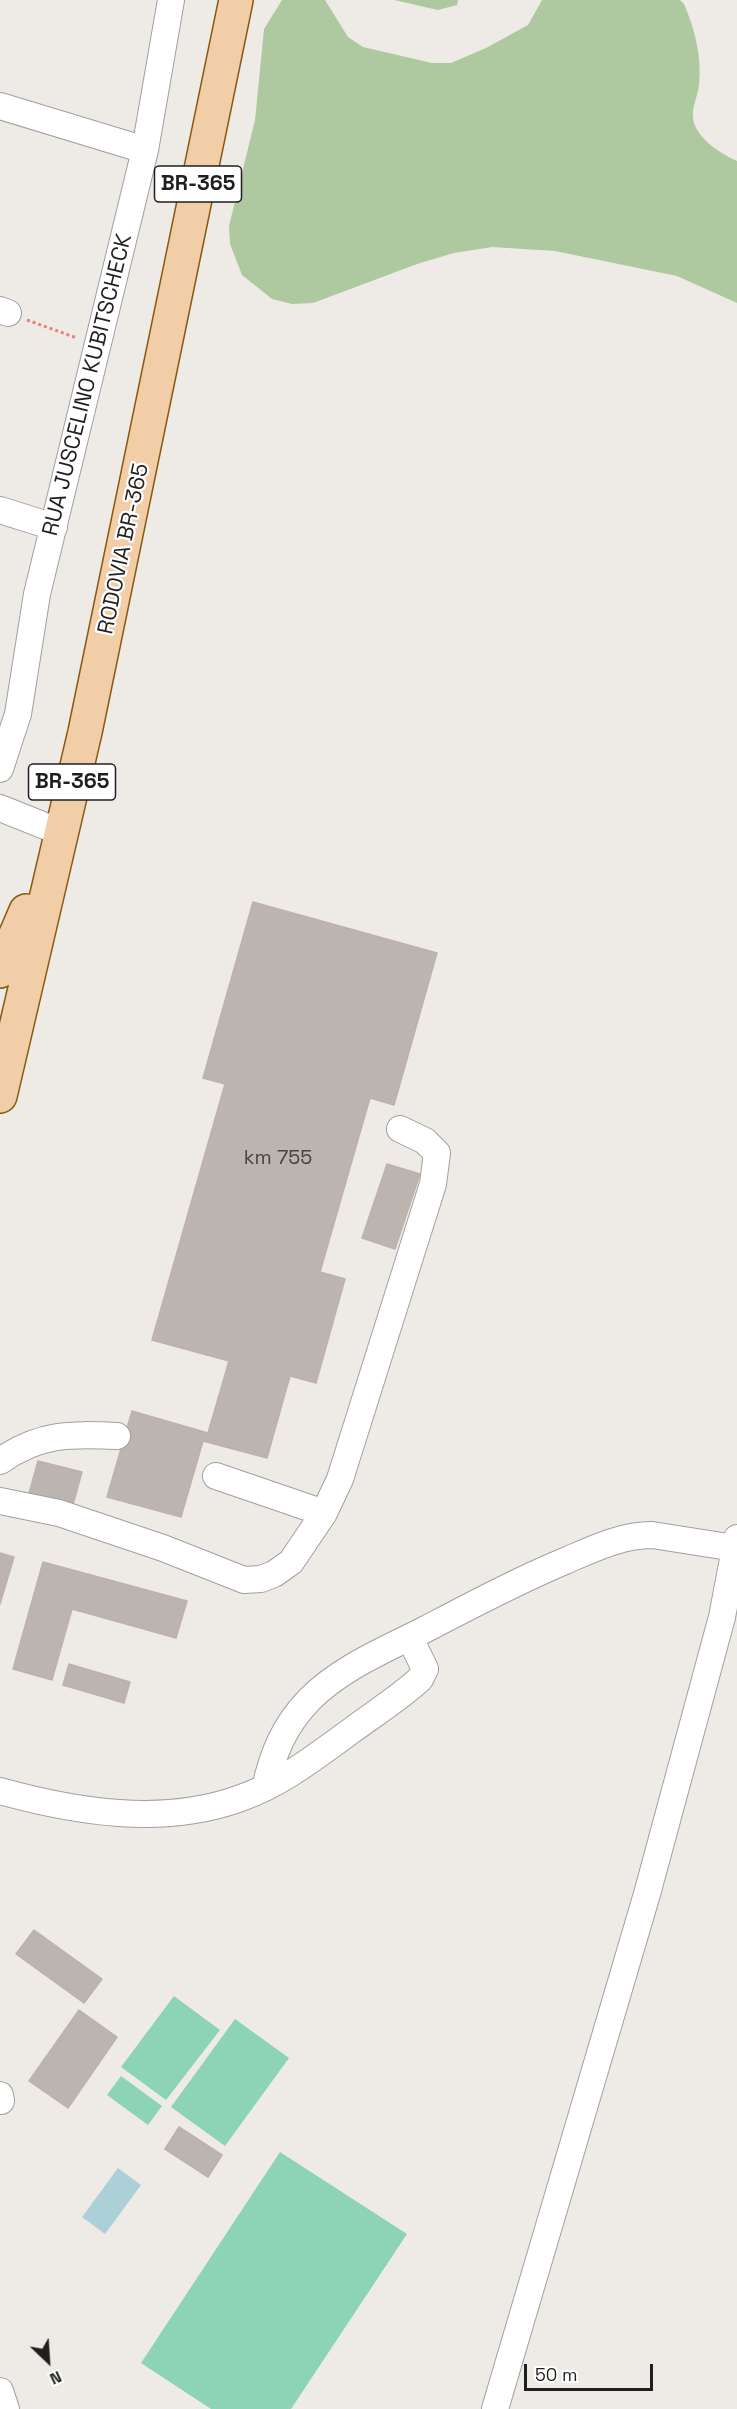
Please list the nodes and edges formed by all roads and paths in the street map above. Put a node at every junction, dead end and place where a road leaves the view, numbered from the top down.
1 (171, 0) edge
2 (236, 0) edge
3 (0, 106) edge
4 (145, 150) junction
5 (4, 312) edge
6 (99, 346) junction
7 (0, 510) edge
8 (54, 527) junction
9 (9, 711) edge
10 (0, 769) edge
11 (0, 808) edge
12 (60, 832) junction
13 (0, 971) edge
14 (0, 1096) edge
15 (400, 1130) dead end
16 (117, 1436) dead end
17 (0, 1461) edge
18 (216, 1476) dead end
19 (0, 1501) edge
20 (324, 1514) junction
21 (736, 1543) edge
22 (410, 1638) junction
23 (265, 1788) junction
24 (0, 1791) edge
25 (0, 2391) edge
26 (6, 2409) edge
27 (495, 2409) edge

1 - 4 street, RUA JUSCELINO KUBITSCHECK
2 - 12 main road, RODOVIA BR-365 / BR-365
3 - 4 street
4 - 6 street, RUA JUSCELINO KUBITSCHECK
5 - 6 path
6 - 8 street, RUA JUSCELINO KUBITSCHECK
7 - 8 street
8 - 9 street, RUA JUSCELINO KUBITSCHECK
9 - 10 street, RUA JUSCELINO KUBITSCHECK
11 - 12 street
12 - 13 main road, BR-365
12 - 14 main road, RODOVIA BR-365 / BR-365
15 - 20 street
16 - 17 street
18 - 20 street
19 - 20 street
21 - 22 street
21 - 27 street
22 - 23 street
22 - 23 street
23 - 24 street
25 - 26 street

